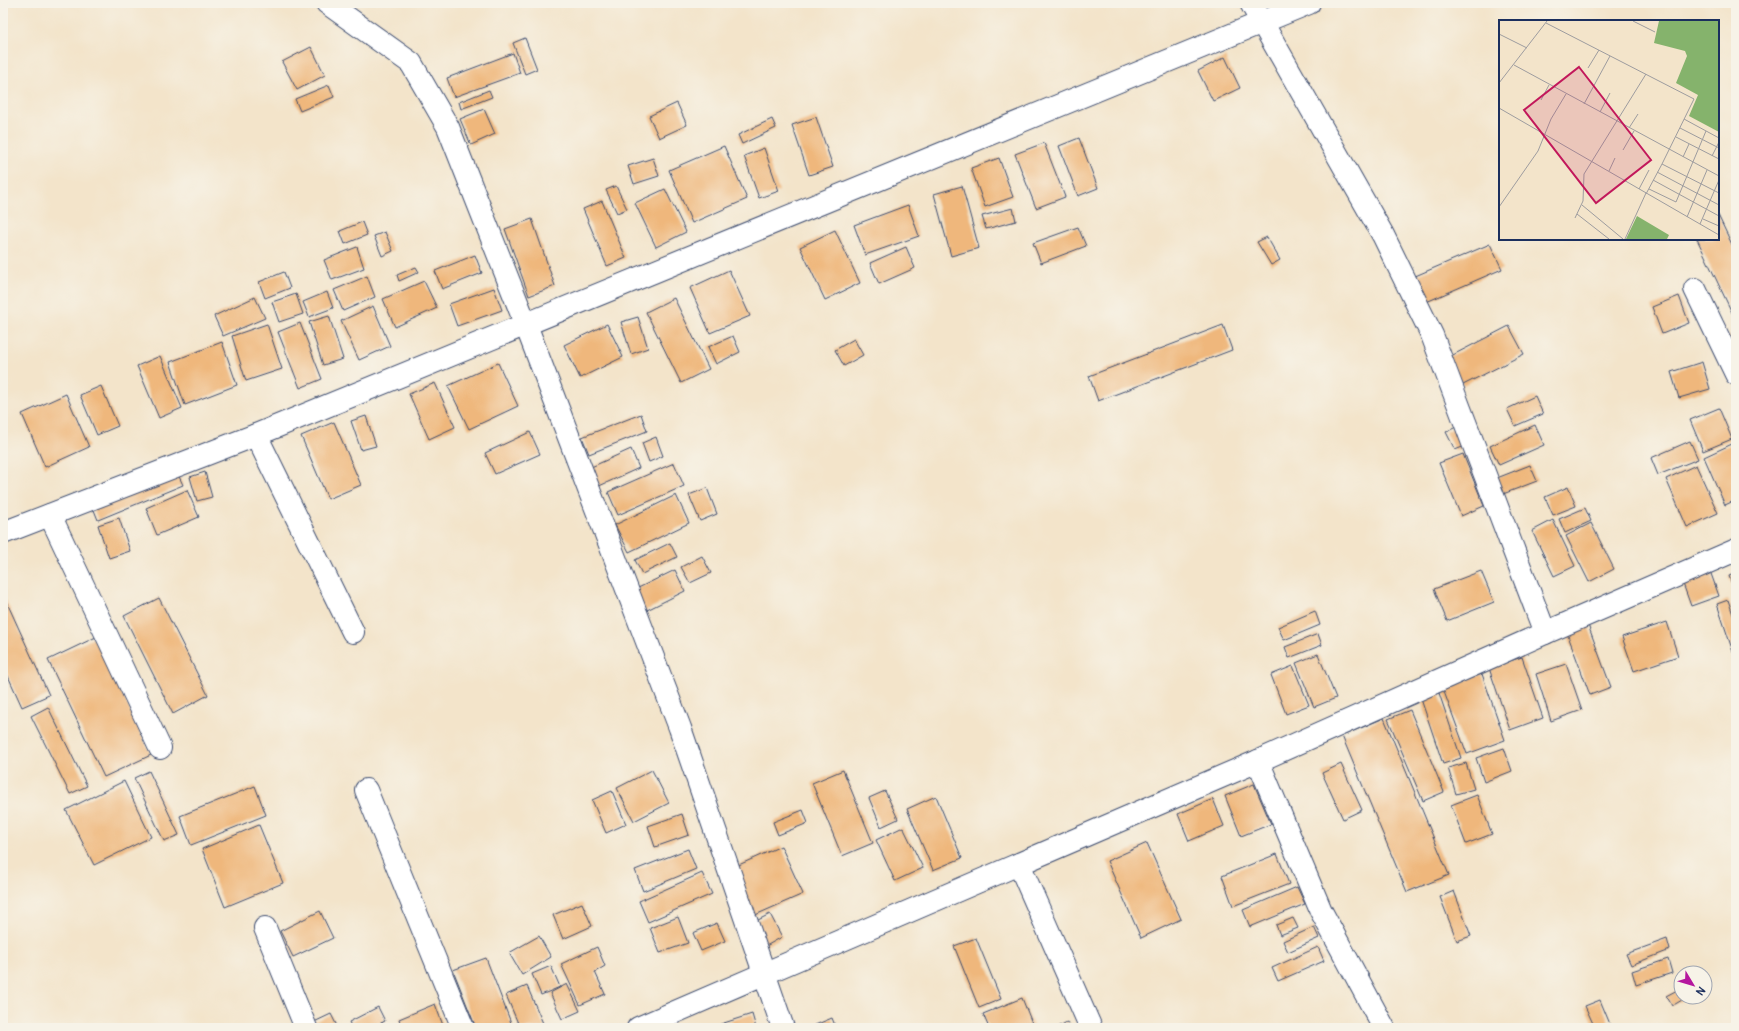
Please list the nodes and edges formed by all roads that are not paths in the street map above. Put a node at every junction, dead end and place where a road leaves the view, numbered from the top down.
1 (327, 3) edge
2 (1251, 3) edge
3 (1309, 3) edge
4 (1262, 23) junction
5 (1695, 288) dead end
6 (526, 325) junction
7 (1736, 374) edge
8 (256, 435) junction
9 (50, 515) junction
10 (3, 533) edge
11 (1736, 550) edge
12 (353, 632) dead end
13 (1545, 633) junction
14 (160, 748) dead end
15 (1258, 761) junction
16 (366, 790) dead end
17 (1019, 864) junction
18 (265, 928) dead end
19 (764, 974) junction
20 (306, 1028) edge
21 (463, 1028) edge
22 (638, 1028) edge
23 (783, 1028) edge
24 (1091, 1028) edge
25 (1384, 1028) edge

1 - 6 street
2 - 4 street
3 - 4 street
4 - 6 street
4 - 13 street
5 - 7 street
6 - 8 street
6 - 19 street
8 - 9 street
8 - 12 street
9 - 10 street
9 - 14 street
11 - 13 street
13 - 15 street
15 - 17 street
15 - 25 street
16 - 21 street
17 - 19 street
17 - 24 street
18 - 20 street
19 - 22 street
19 - 23 street

